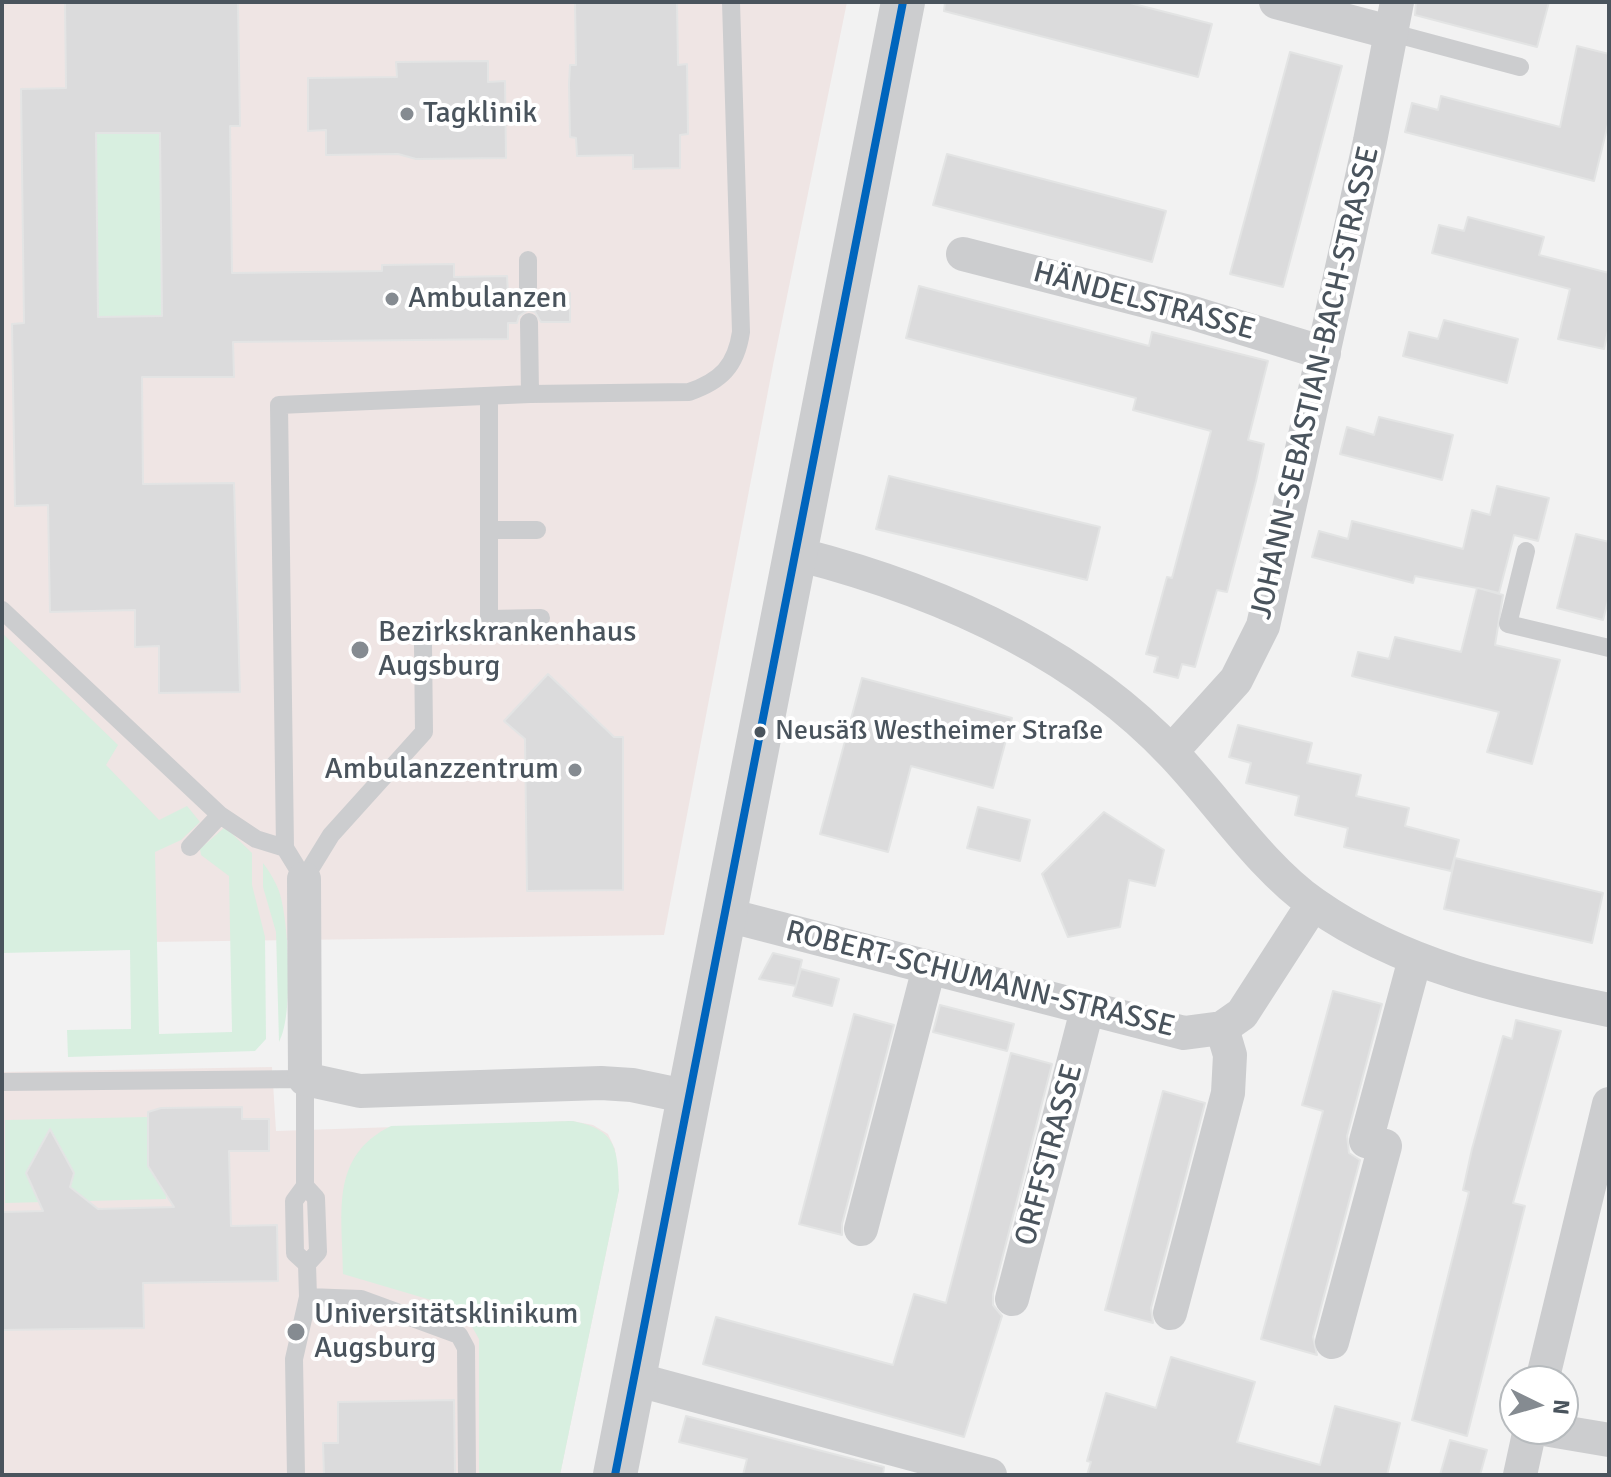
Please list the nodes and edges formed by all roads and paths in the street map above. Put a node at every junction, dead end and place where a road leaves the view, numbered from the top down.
1 (731, 2) edge
2 (903, 2) edge
3 (1276, 2) edge
4 (1393, 17) edge
5 (1520, 67) dead end
6 (963, 254) dead end
7 (528, 260) dead end
8 (528, 293) dead end
9 (529, 322) dead end
10 (1324, 353) junction
11 (530, 394) junction
12 (489, 396) junction
13 (490, 530) junction
14 (537, 530) dead end
15 (1526, 551) dead end
16 (797, 554) junction
17 (2, 610) edge
18 (541, 618) dead end
19 (423, 645) dead end
20 (1609, 648) edge
21 (1171, 752) junction
22 (220, 815) junction
23 (190, 847) dead end
24 (285, 848) junction
25 (304, 879) junction
26 (1313, 904) junction
27 (727, 915) junction
28 (1415, 959) junction
29 (929, 968) junction
30 (1087, 1010) junction
31 (1609, 1010) edge
32 (1222, 1028) junction
33 (305, 1079) junction
34 (2, 1082) edge
35 (689, 1097) junction
36 (1609, 1104) edge
37 (861, 1229) dead end
38 (308, 1297) junction
39 (1012, 1299) dead end
40 (1170, 1313) dead end
41 (1332, 1342) dead end
42 (1546, 1365) edge
43 (635, 1379) junction
44 (1579, 1435) edge
45 (1609, 1440) edge
46 (1527, 1445) edge
47 (296, 1475) edge
48 (467, 1475) edge
49 (615, 1475) edge
50 (990, 1475) edge
51 (1520, 1475) edge

1 - 11 lane
2 - 16 street
3 - 4 street
4 - 5 lane
4 - 10 street, JOHANN-SEBASTIAN-BACH-STRASSE
6 - 10 street, HÄNDELSTRASSE
7 - 8 lane
9 - 11 lane
10 - 21 street, JOHANN-SEBASTIAN-BACH-STRASSE
11 - 12 lane
12 - 13 lane
12 - 24 lane
13 - 14 lane
13 - 18 lane
15 - 20 lane
16 - 21 street
16 - 27 street
17 - 22 lane
19 - 25 lane
21 - 26 street
22 - 23 lane
22 - 24 lane
24 - 25 lane
25 - 33 street
26 - 28 street
26 - 32 street
27 - 29 street, ROBERT-SCHUMANN-STRASSE
27 - 35 street
28 - 31 street
28 - 41 street
29 - 30 street, ROBERT-SCHUMANN-STRASSE
29 - 37 street
30 - 32 street, ROBERT-SCHUMANN-STRASSE
30 - 39 street, ORFFSTRASSE
32 - 40 street
33 - 34 lane
33 - 35 street
33 - 38 lane
35 - 43 street
36 - 42 street
38 - 47 lane
38 - 48 lane
43 - 49 street
43 - 50 street
44 - 45 street
46 - 51 street

